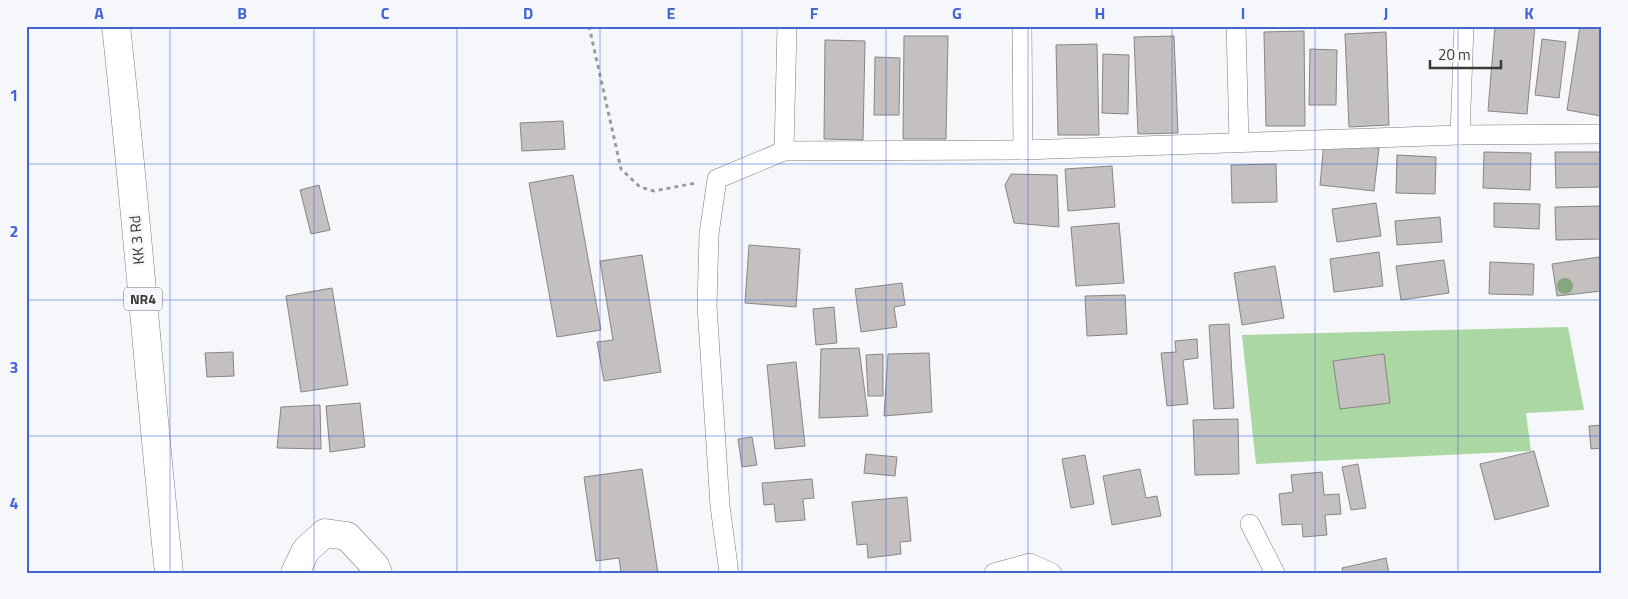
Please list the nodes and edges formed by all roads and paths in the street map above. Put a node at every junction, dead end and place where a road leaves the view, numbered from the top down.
1 (116, 26) edge
2 (589, 26) edge
3 (787, 26) edge
4 (1022, 26) edge
5 (1236, 26) edge
6 (1464, 26) edge
7 (1602, 134) edge
8 (1460, 135) junction
9 (1238, 141) junction
10 (1024, 150) junction
11 (784, 151) junction
12 (717, 179) junction
13 (1250, 524) dead end
14 (169, 573) edge
15 (295, 573) edge
16 (378, 573) edge
17 (729, 573) edge
18 (994, 573) edge
19 (1052, 573) edge
20 (1275, 573) edge

1 - 14 main road, KK 3 Rd / NR4
2 - 12 path
3 - 11 street
4 - 10 street
5 - 9 street
6 - 8 street
7 - 8 street
8 - 9 street
9 - 10 street
10 - 11 street
11 - 12 street
12 - 17 street
13 - 20 street
15 - 16 main road
18 - 19 street

